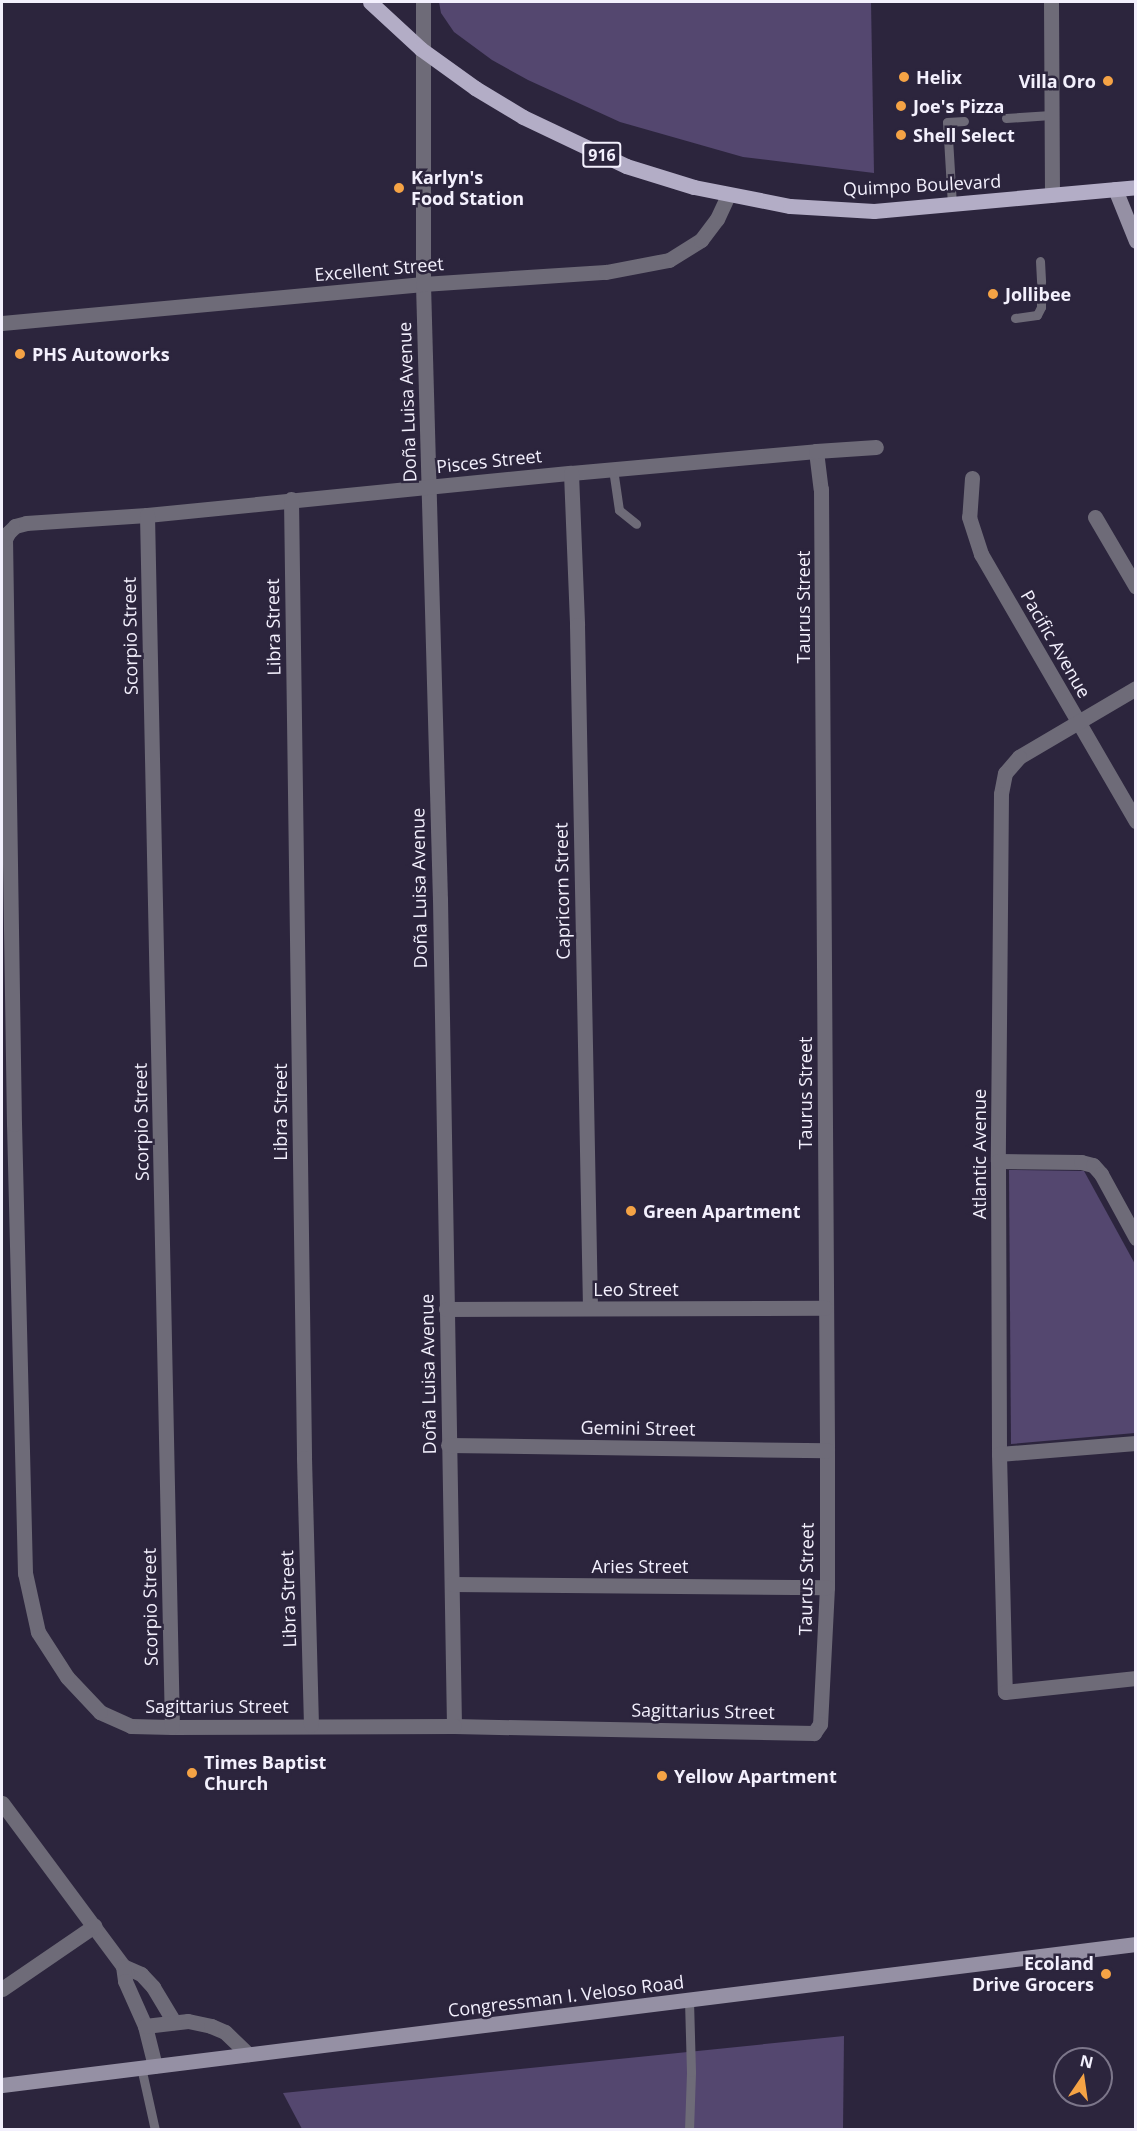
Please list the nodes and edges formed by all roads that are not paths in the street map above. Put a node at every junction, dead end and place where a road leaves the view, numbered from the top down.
1 (370, 2) edge
2 (423, 2) edge
3 (1051, 2) edge
4 (422, 49) junction
5 (1051, 115) junction
6 (1006, 118) dead end
7 (964, 121) dead end
8 (1136, 188) edge
9 (1115, 189) junction
10 (728, 195) junction
11 (1052, 195) junction
12 (952, 205) junction
13 (1136, 241) edge
14 (1040, 261) dead end
15 (423, 284) junction
16 (1015, 318) dead end
17 (2, 323) edge
18 (876, 447) dead end
19 (816, 451) junction
20 (613, 469) junction
21 (571, 472) junction
22 (972, 478) dead end
23 (429, 487) junction
24 (291, 499) junction
25 (147, 515) junction
26 (1095, 517) dead end
27 (636, 524) dead end
28 (5, 539) joint
29 (1136, 586) edge
30 (1136, 688) edge
31 (1078, 722) junction
32 (1136, 821) edge
33 (998, 1161) junction
34 (1136, 1238) edge
35 (590, 1308) junction
36 (825, 1308) junction
37 (446, 1309) junction
38 (1136, 1443) edge
39 (448, 1445) junction
40 (827, 1450) junction
41 (999, 1454) junction
42 (452, 1584) junction
43 (827, 1587) junction
44 (1136, 1678) edge
45 (311, 1725) junction
46 (454, 1726) junction
47 (172, 1727) junction
48 (814, 1733) joint
49 (2, 1803) edge
50 (94, 1926) junction
51 (1136, 1944) edge
52 (123, 1966) junction
53 (2, 1989) edge
54 (689, 2000) junction
55 (174, 2022) junction
56 (145, 2026) junction
57 (248, 2054) junction
58 (148, 2066) junction
59 (2, 2085) edge
60 (155, 2130) edge
61 (689, 2130) edge

1 - 4 main road, Quimpo Boulevard / 916
2 - 4 street, Doña Luisa Avenue
3 - 5 street
4 - 10 main road, Quimpo Boulevard / 916
4 - 15 street, Doña Luisa Avenue
5 - 6 lane
5 - 11 street
7 - 12 lane
8 - 9 main road, Quimpo Boulevard / 916
9 - 11 main road, Quimpo Boulevard / 916
9 - 13 main road
10 - 12 main road, Quimpo Boulevard / 916
10 - 15 street, Excellent Street
11 - 12 main road, Quimpo Boulevard / 916
14 - 16 lane
15 - 17 street, Excellent Street
15 - 23 street, Doña Luisa Avenue
18 - 19 street, Pisces Street
19 - 20 street, Pisces Street
19 - 36 street, Taurus Street
20 - 21 street, Pisces Street
20 - 27 lane
21 - 23 street, Pisces Street
21 - 35 street, Capricorn Street
22 - 31 street, Pacific Avenue
23 - 24 street, Pisces Street
23 - 37 street, Doña Luisa Avenue
24 - 25 street, Pisces Street
24 - 45 street, Libra Street
25 - 28 street, Pisces Street
25 - 47 street, Scorpio Street
26 - 29 street
28 - 47 street, Sagittarius Street
30 - 31 street, Atlantic Avenue
31 - 32 street, Pacific Avenue
31 - 33 street, Atlantic Avenue
33 - 34 street
33 - 41 street, Atlantic Avenue
35 - 36 street, Leo Street
35 - 37 street, Leo Street
36 - 40 street, Taurus Street
37 - 39 street, Doña Luisa Avenue
38 - 41 street
39 - 40 street, Gemini Street
39 - 42 street, Doña Luisa Avenue
40 - 43 street, Taurus Street
41 - 44 street, Atlantic Avenue
42 - 43 street, Aries Street
42 - 46 street, Doña Luisa Avenue
43 - 48 street, Taurus Street
45 - 46 street, Sagittarius Street
45 - 47 street, Sagittarius Street
46 - 48 street, Sagittarius Street
49 - 50 street
50 - 52 street
50 - 53 street
51 - 54 main road, Congressman I. Veloso Road
52 - 55 street
52 - 56 street
54 - 57 main road, Congressman I. Veloso Road
54 - 61 lane
55 - 56 street
55 - 57 street
56 - 58 street
57 - 58 main road, Congressman I. Veloso Road
58 - 59 main road, Congressman I. Veloso Road
58 - 60 lane

